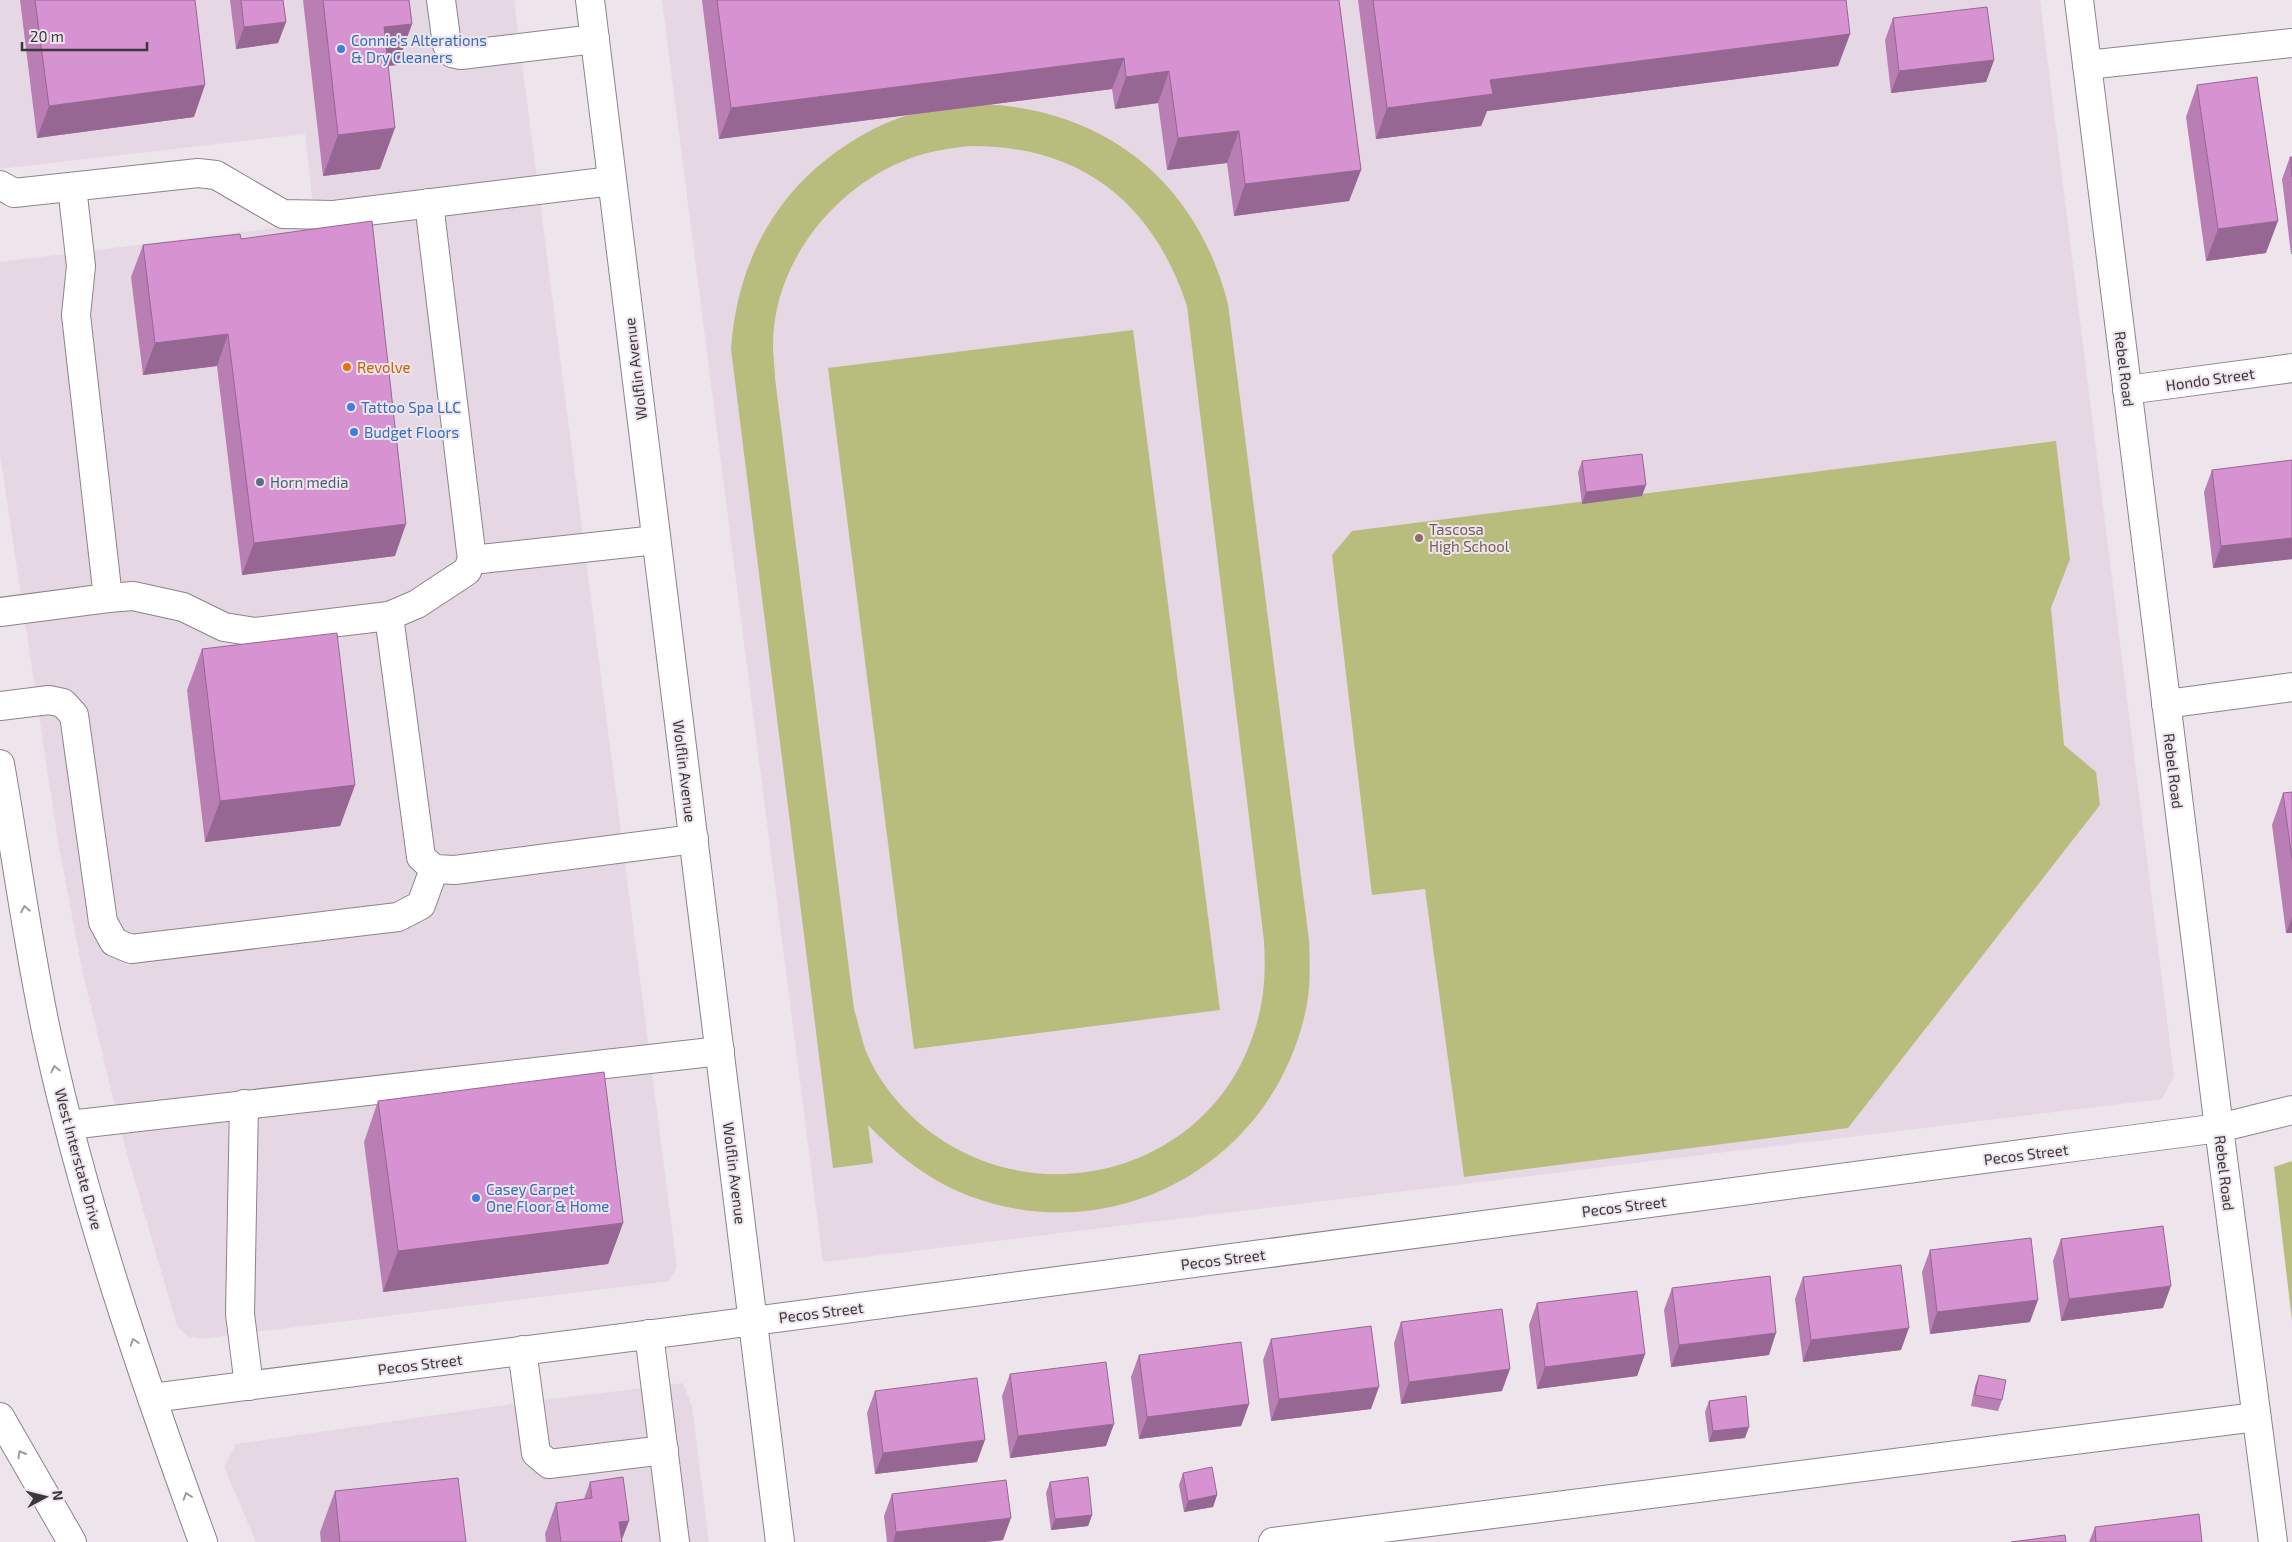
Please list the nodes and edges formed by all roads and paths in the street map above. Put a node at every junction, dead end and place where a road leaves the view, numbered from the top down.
1 (441, 0) edge
2 (590, 0) edge
3 (2079, 0) edge
4 (595, 39) junction
5 (2292, 43) edge
6 (2088, 65) junction
7 (612, 180) junction
8 (0, 185) edge
9 (72, 187) junction
10 (429, 203) junction
11 (2292, 368) edge
12 (2127, 390) junction
13 (656, 540) junction
14 (472, 560) junction
15 (108, 598) junction
16 (0, 612) edge
17 (389, 616) junction
18 (2292, 688) edge
19 (2166, 704) junction
20 (0, 706) edge
21 (0, 764) edge
22 (694, 839) junction
23 (434, 870) junction
24 (720, 1051) junction
25 (244, 1104) junction
26 (2292, 1110) edge
27 (68, 1125) junction
28 (2219, 1128) junction
29 (753, 1321) junction
30 (649, 1334) junction
31 (522, 1350) junction
32 (249, 1386) junction
33 (152, 1398) junction
34 (0, 1417) edge
35 (2256, 1417) junction
36 (664, 1450) junction
37 (72, 1542) edge
38 (203, 1542) edge
39 (675, 1542) edge
40 (780, 1542) edge
41 (1273, 1542) edge
42 (2272, 1542) edge

1 - 4 main road
2 - 4 main road, Wolflin Avenue
3 - 6 main road, Rebel Road
4 - 7 main road, Wolflin Avenue
5 - 6 main road
6 - 12 main road, Rebel Road
7 - 10 main road
7 - 13 main road, Wolflin Avenue
8 - 9 main road
9 - 10 main road
9 - 15 main road
10 - 14 main road
11 - 12 main road, Hondo Street
12 - 19 main road, Rebel Road
13 - 14 main road
13 - 22 main road, Wolflin Avenue
14 - 17 main road
15 - 16 main road
15 - 17 main road
17 - 23 main road
18 - 19 main road
19 - 28 main road, Rebel Road
20 - 23 main road
27 -> 21 main road, West Interstate Drive
22 - 23 main road
22 - 24 main road, Wolflin Avenue
24 - 25 main road
24 - 29 main road, Wolflin Avenue
25 - 27 main road
25 - 32 main road
26 - 28 main road, Pecos Street
33 -> 27 main road, West Interstate Drive
28 - 29 main road, Pecos Street
28 - 35 main road, Rebel Road
29 - 30 main road, Pecos Street
29 - 40 main road, Wolflin Avenue
30 - 31 main road, Pecos Street
30 - 36 main road
31 - 32 main road, Pecos Street
31 - 36 main road
32 - 33 main road, Pecos Street
38 -> 33 main road, West Interstate Drive
37 -> 34 main road
35 - 41 main road
35 - 42 main road, Rebel Road
36 - 39 main road

